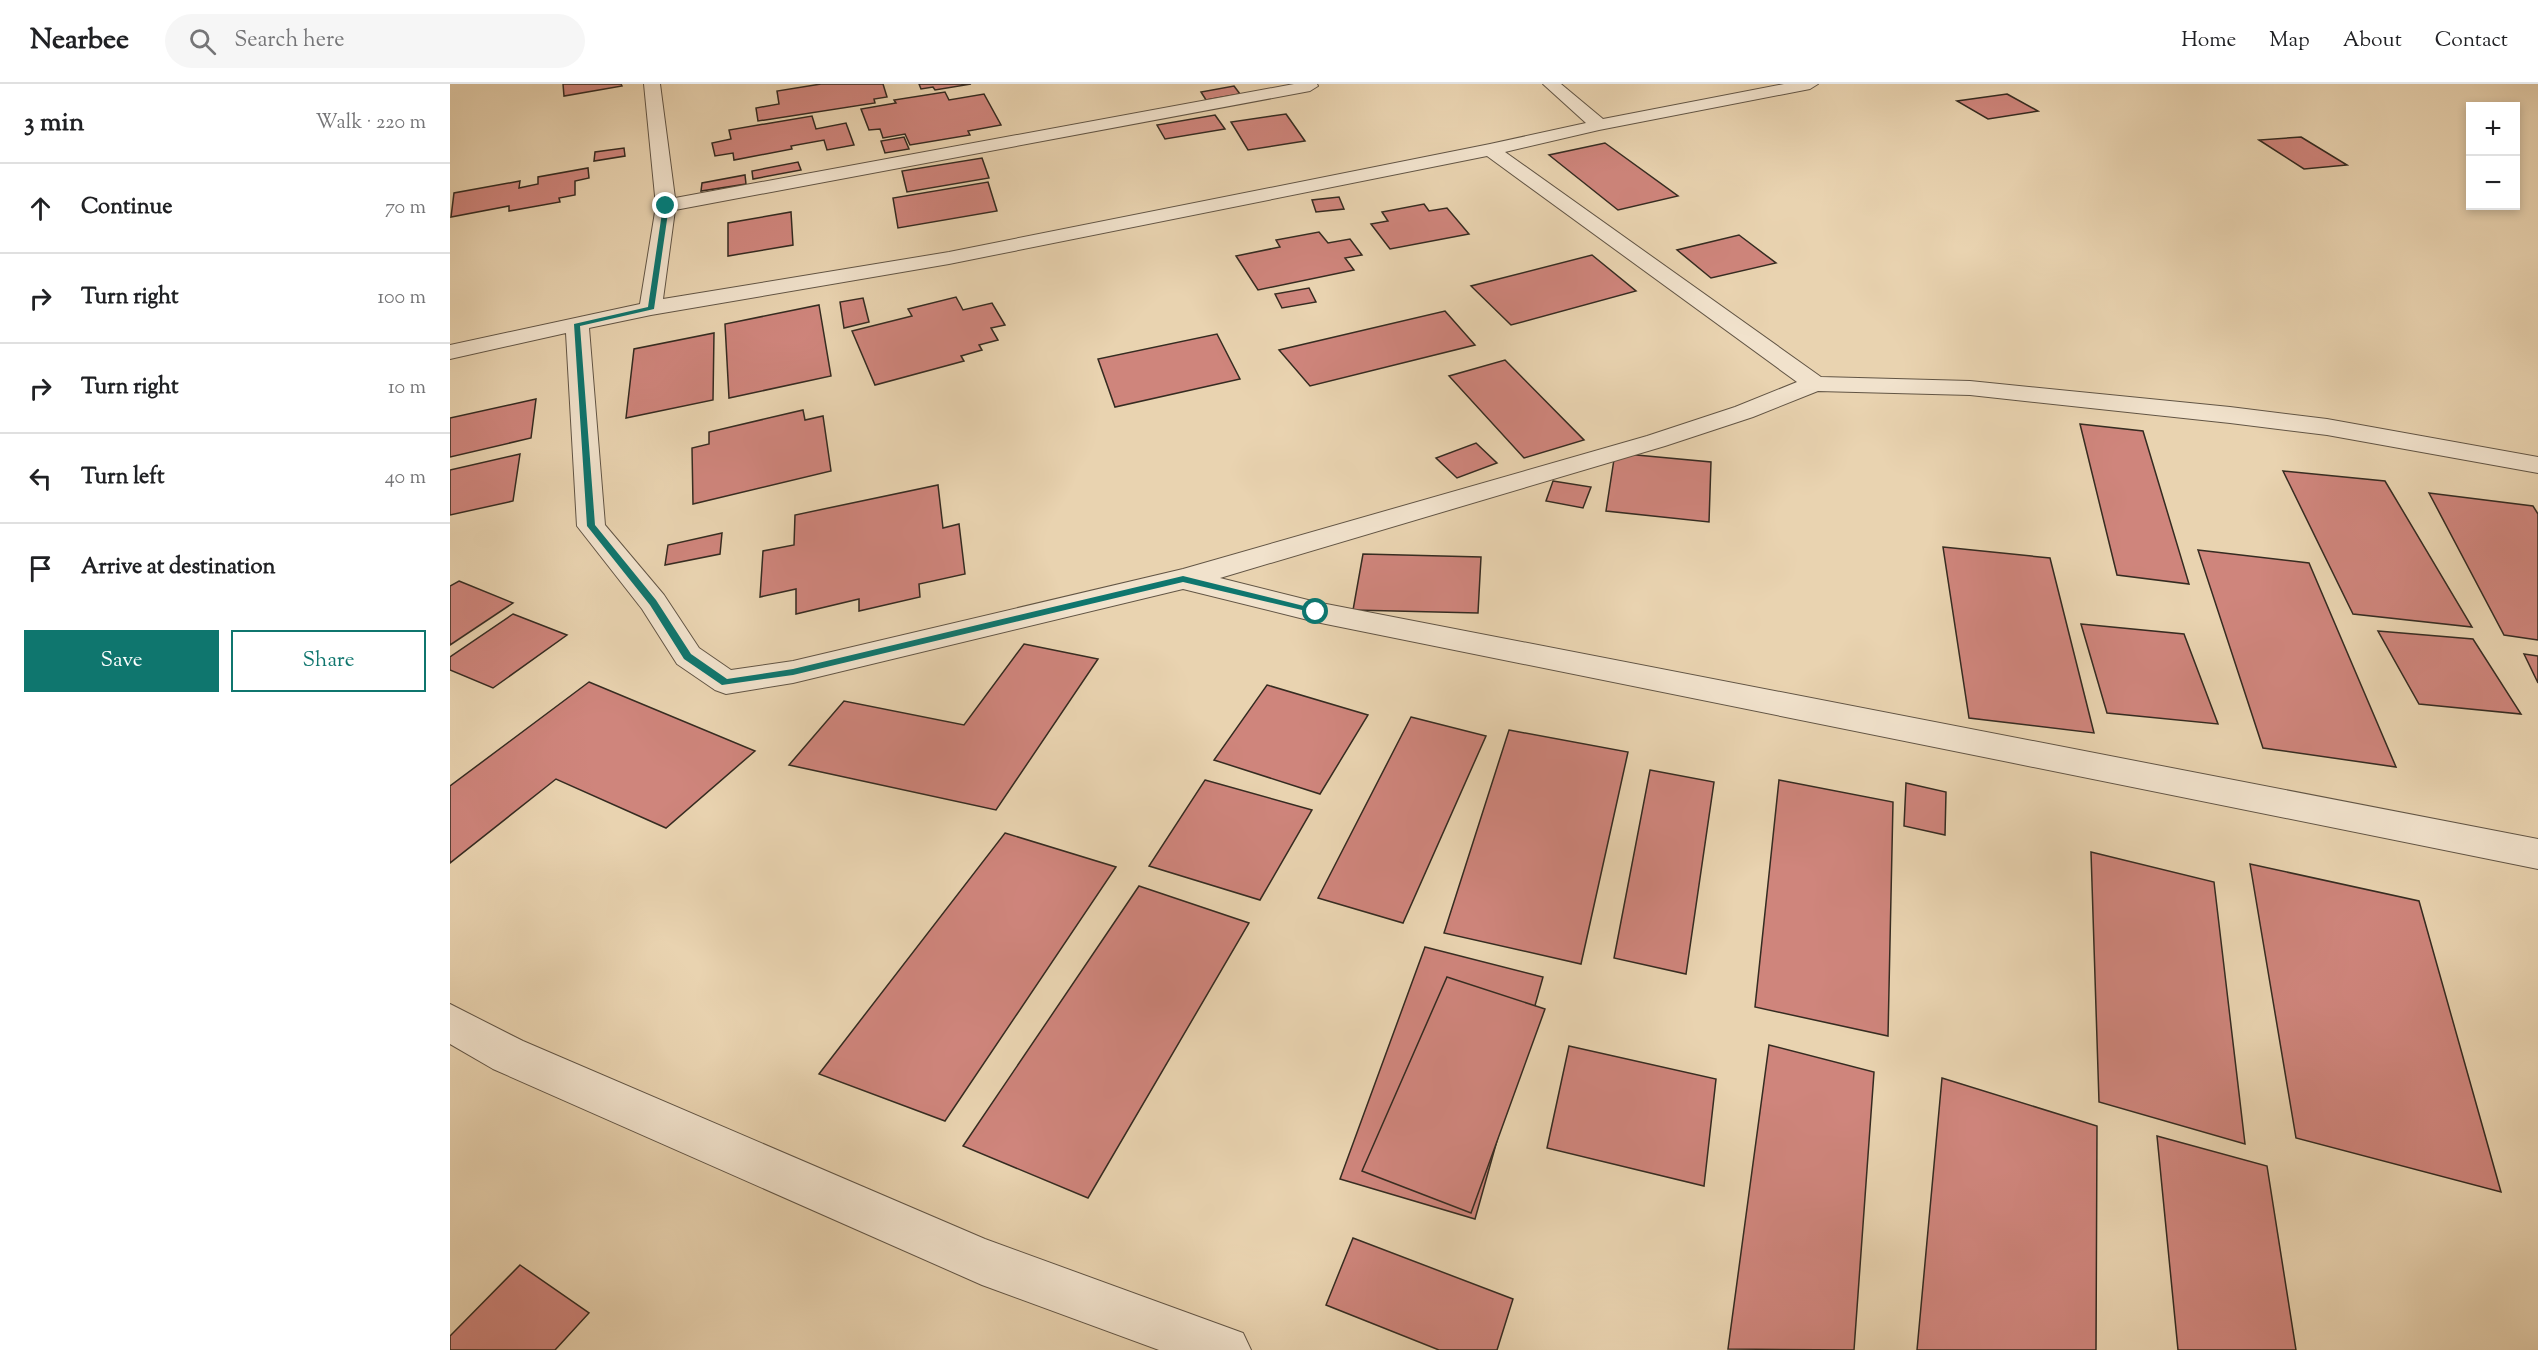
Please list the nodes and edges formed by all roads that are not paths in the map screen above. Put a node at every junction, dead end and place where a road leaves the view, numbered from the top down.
1 (652, 84) edge
2 (1551, 84) edge
3 (1810, 84) edge
4 (1310, 86) dead end
5 (1599, 125) junction
6 (1490, 150) junction
7 (666, 206) junction
8 (651, 308) junction
9 (577, 324) junction
10 (450, 351) edge
11 (1815, 384) junction
12 (2538, 465) edge
13 (1183, 579) junction
14 (2538, 854) edge
15 (450, 1023) edge
16 (1226, 1350) edge

1 - 7 street
2 - 5 street
3 - 5 street
4 - 7 street
5 - 6 street
6 - 8 street
6 - 11 street
7 - 8 street
8 - 9 street
9 - 10 street
9 - 13 street
11 - 12 street
11 - 13 street
13 - 14 street
15 - 16 street

